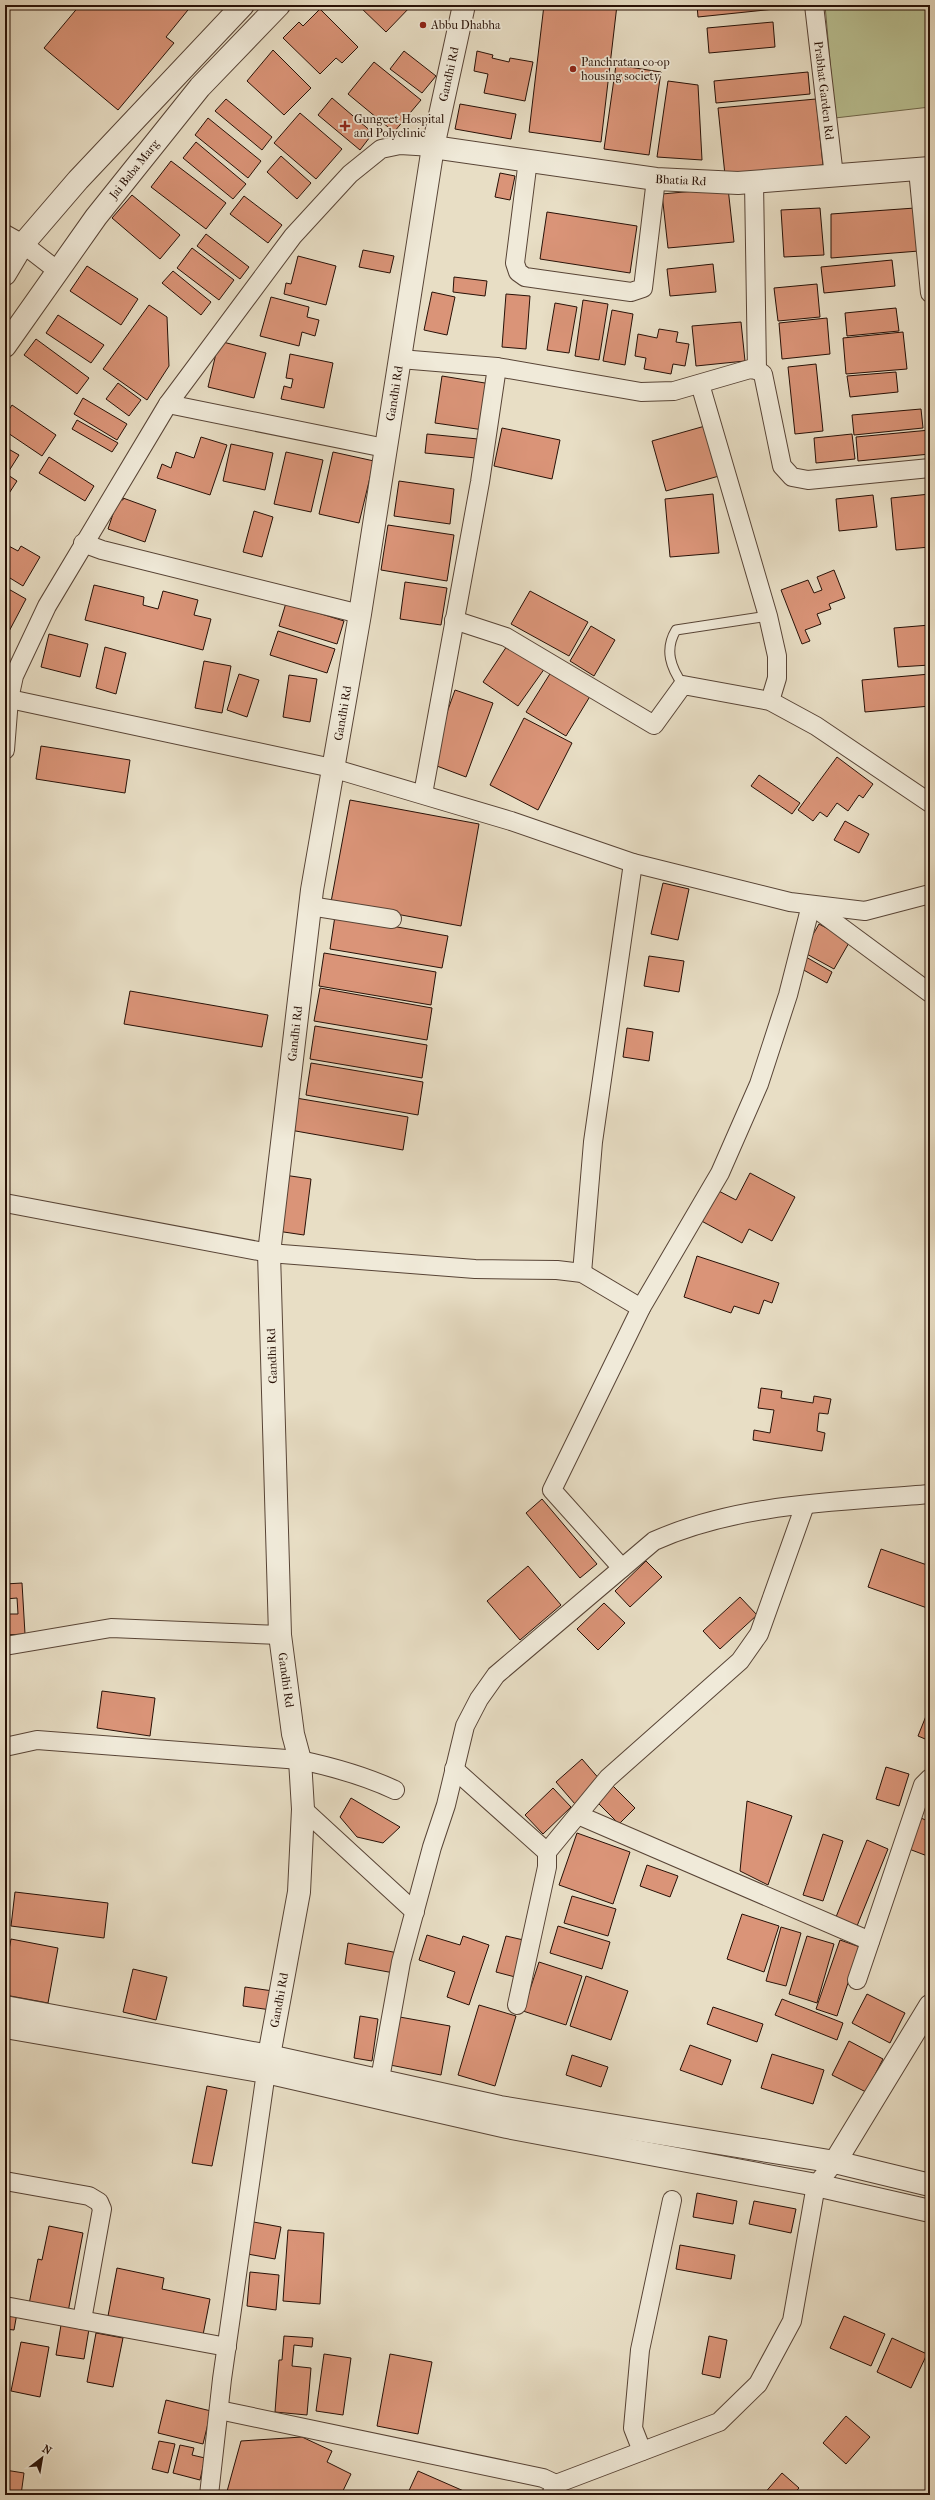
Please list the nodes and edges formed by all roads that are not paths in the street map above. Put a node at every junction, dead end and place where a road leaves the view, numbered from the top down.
1 (279, 5) edge
2 (814, 5) edge
3 (239, 7) edge
4 (462, 12) edge
5 (257, 29) junction
6 (433, 146) junction
7 (528, 160) junction
8 (924, 169) edge
9 (834, 176) junction
10 (656, 179) junction
11 (754, 182) junction
12 (14, 239) edge
13 (58, 271) junction
14 (5, 274) edge
15 (930, 293) edge
16 (5, 346) edge
17 (400, 359) junction
18 (497, 367) junction
19 (758, 370) junction
20 (700, 384) junction
21 (168, 404) junction
22 (385, 448) junction
23 (930, 468) edge
24 (83, 543) junction
25 (360, 614) junction
26 (768, 616) junction
27 (454, 620) junction
28 (682, 685) junction
29 (7, 699) edge
30 (770, 701) junction
31 (5, 750) edge
32 (332, 768) junction
33 (423, 794) junction
34 (930, 803) edge
35 (633, 863) junction
36 (930, 894) edge
37 (811, 905) junction
38 (310, 906) junction
39 (392, 919) dead end
40 (930, 993) edge
41 (5, 1203) edge
42 (269, 1253) junction
43 (582, 1273) junction
44 (641, 1308) junction
45 (930, 1494) edge
46 (805, 1505) junction
47 (622, 1568) junction
48 (280, 1635) junction
49 (5, 1646) edge
50 (5, 1747) edge
51 (300, 1760) junction
52 (454, 1769) junction
53 (930, 1778) edge
54 (395, 1790) dead end
55 (303, 1808) junction
56 (578, 1815) junction
57 (547, 1852) junction
58 (415, 1912) junction
59 (870, 1941) junction
60 (857, 1980) dead end
61 (517, 2005) dead end
62 (930, 2006) edge
63 (5, 2007) edge
64 (5, 2027) edge
65 (267, 2064) junction
66 (380, 2079) junction
67 (835, 2162) junction
68 (5, 2181) edge
69 (816, 2185) junction
70 (930, 2185) edge
71 (672, 2200) dead end
72 (930, 2211) edge
73 (5, 2306) edge
74 (82, 2320) junction
75 (227, 2347) junction
76 (219, 2410) junction
77 (642, 2451) junction
78 (554, 2490) edge
79 (209, 2495) edge

1 - 5 street, Jai Baba Marg
2 - 9 street, Prabhat Garden Rd
3 - 5 street
3 - 12 street
4 - 6 street, Gandhi Rd
5 - 13 street, Jai Baba Marg
6 - 7 street, Bhatia Rd
6 - 17 street, Gandhi Rd
6 - 21 street
7 - 10 street, Bhatia Rd
7 - 10 street
8 - 9 street, Bhatia Rd
8 - 15 street
9 - 11 street, Bhatia Rd
10 - 11 street, Bhatia Rd
11 - 19 street
12 - 13 street
12 - 14 street
13 - 16 street, Jai Baba Marg
17 - 18 street
17 - 22 street, Gandhi Rd
18 - 20 street
18 - 27 street
19 - 20 street
19 - 23 street
20 - 26 street
21 - 22 street
21 - 24 street
22 - 25 street, Gandhi Rd
24 - 25 street
24 - 29 street
25 - 32 street, Gandhi Rd
26 - 28 lane
26 - 30 street
27 - 28 street
27 - 33 street
28 - 30 street
29 - 31 street
29 - 32 street
30 - 34 street
32 - 33 street
32 - 38 street, Gandhi Rd
33 - 35 street
35 - 37 street
35 - 43 street
36 - 37 street
37 - 40 street
37 - 44 street
38 - 39 street
38 - 42 street, Gandhi Rd
41 - 42 street
42 - 43 street
42 - 48 street, Gandhi Rd
43 - 44 street
44 - 47 street
45 - 46 street
46 - 47 street
46 - 56 street
47 - 52 street
48 - 49 street
48 - 51 street, Gandhi Rd
50 - 51 street
51 - 54 street
51 - 55 street, Gandhi Rd
52 - 57 street
52 - 58 street
53 - 59 street
55 - 58 street
55 - 65 street, Gandhi Rd
56 - 57 street
56 - 59 street
57 - 61 street
58 - 66 street
59 - 60 street
62 - 67 street
63 - 65 street
64 - 65 street
65 - 66 street
65 - 69 street
65 - 75 street
66 - 67 street
67 - 69 street
67 - 70 street
68 - 74 street
69 - 72 street
69 - 77 street
71 - 77 street
73 - 74 street
74 - 75 street
75 - 76 street
76 - 78 street
76 - 79 street
77 - 78 street

